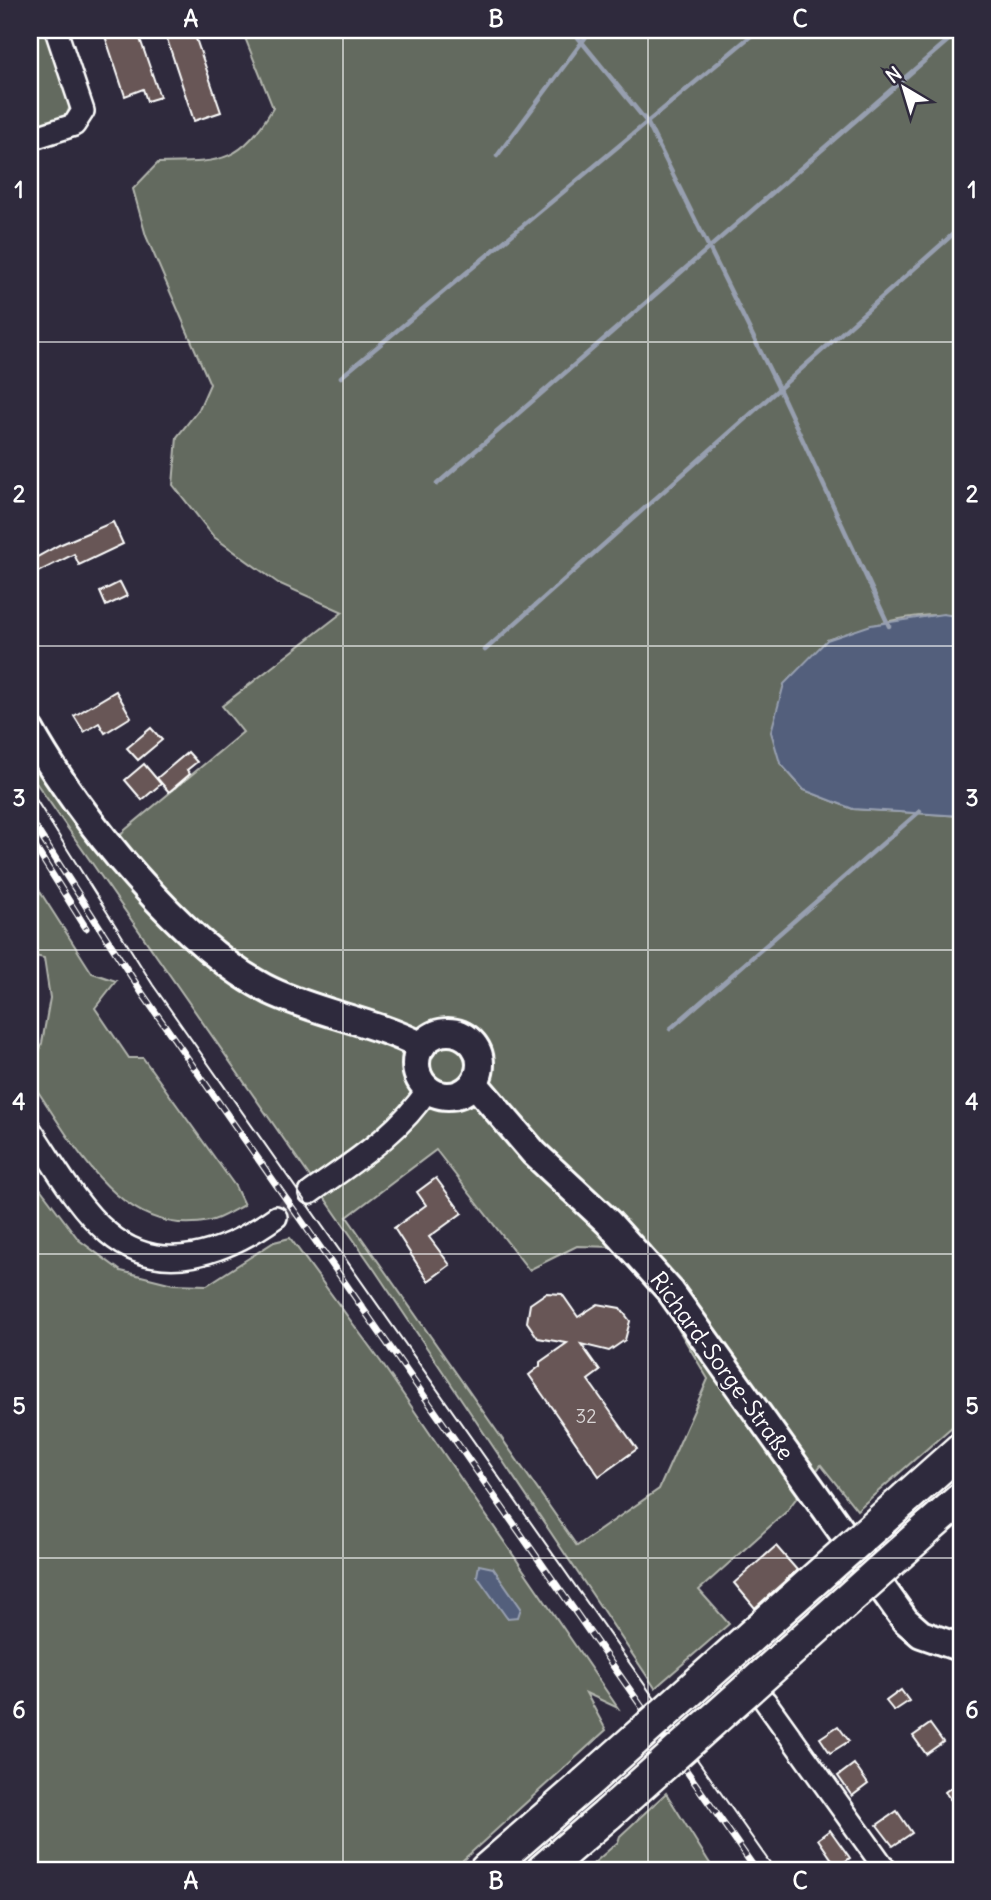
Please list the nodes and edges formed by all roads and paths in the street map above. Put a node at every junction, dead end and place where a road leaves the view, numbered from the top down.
1 (56, 30) edge
2 (30, 139) edge
3 (30, 730) edge
4 (422, 1046) junction
5 (474, 1083) junction
6 (428, 1089) junction
7 (30, 1129) edge
8 (310, 1193) tunnel mouth
9 (276, 1217) tunnel mouth
10 (961, 1449) edge
11 (961, 1499) edge
12 (961, 1648) edge
13 (765, 1702) tunnel mouth
14 (486, 1870) edge
15 (543, 1870) edge
16 (886, 1870) edge

1 - 2 street
3 - 4 main road
4 - 5 main road
4 - 6 main road
5 - 6 main road
5 - 12 main road, Richard-Sorge-Straße
6 - 8 street
7 - 9 street
10 - 14 highway, bridge
11 - 15 highway, bridge
13 - 16 street

